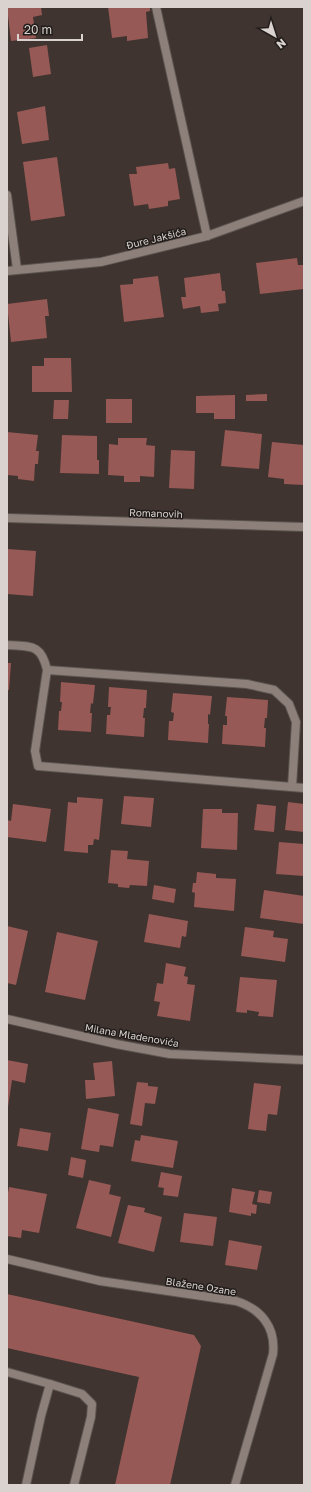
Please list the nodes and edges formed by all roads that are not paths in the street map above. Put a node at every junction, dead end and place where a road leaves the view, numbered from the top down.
1 (156, 7) edge
2 (7, 195) edge
3 (304, 201) edge
4 (206, 236) junction
5 (17, 269) junction
6 (7, 271) edge
7 (7, 518) edge
8 (304, 527) edge
9 (7, 646) edge
10 (47, 670) junction
11 (292, 787) junction
12 (304, 788) edge
13 (7, 1019) edge
14 (304, 1060) edge
15 (7, 1259) edge
16 (7, 1372) edge
17 (50, 1384) junction
18 (26, 1485) edge
19 (74, 1485) edge
20 (235, 1485) edge

1 - 4 street
2 - 5 street
3 - 4 street, Đure Jakšića
4 - 5 street, Đure Jakšića
5 - 6 street, Đure Jakšića
7 - 8 street, Romanovih
9 - 10 street
10 - 11 street
10 - 11 street
11 - 12 street
13 - 14 street, Milana Mladenovića
15 - 20 street, Blažene Ozane
16 - 17 street
17 - 18 street
17 - 19 street

